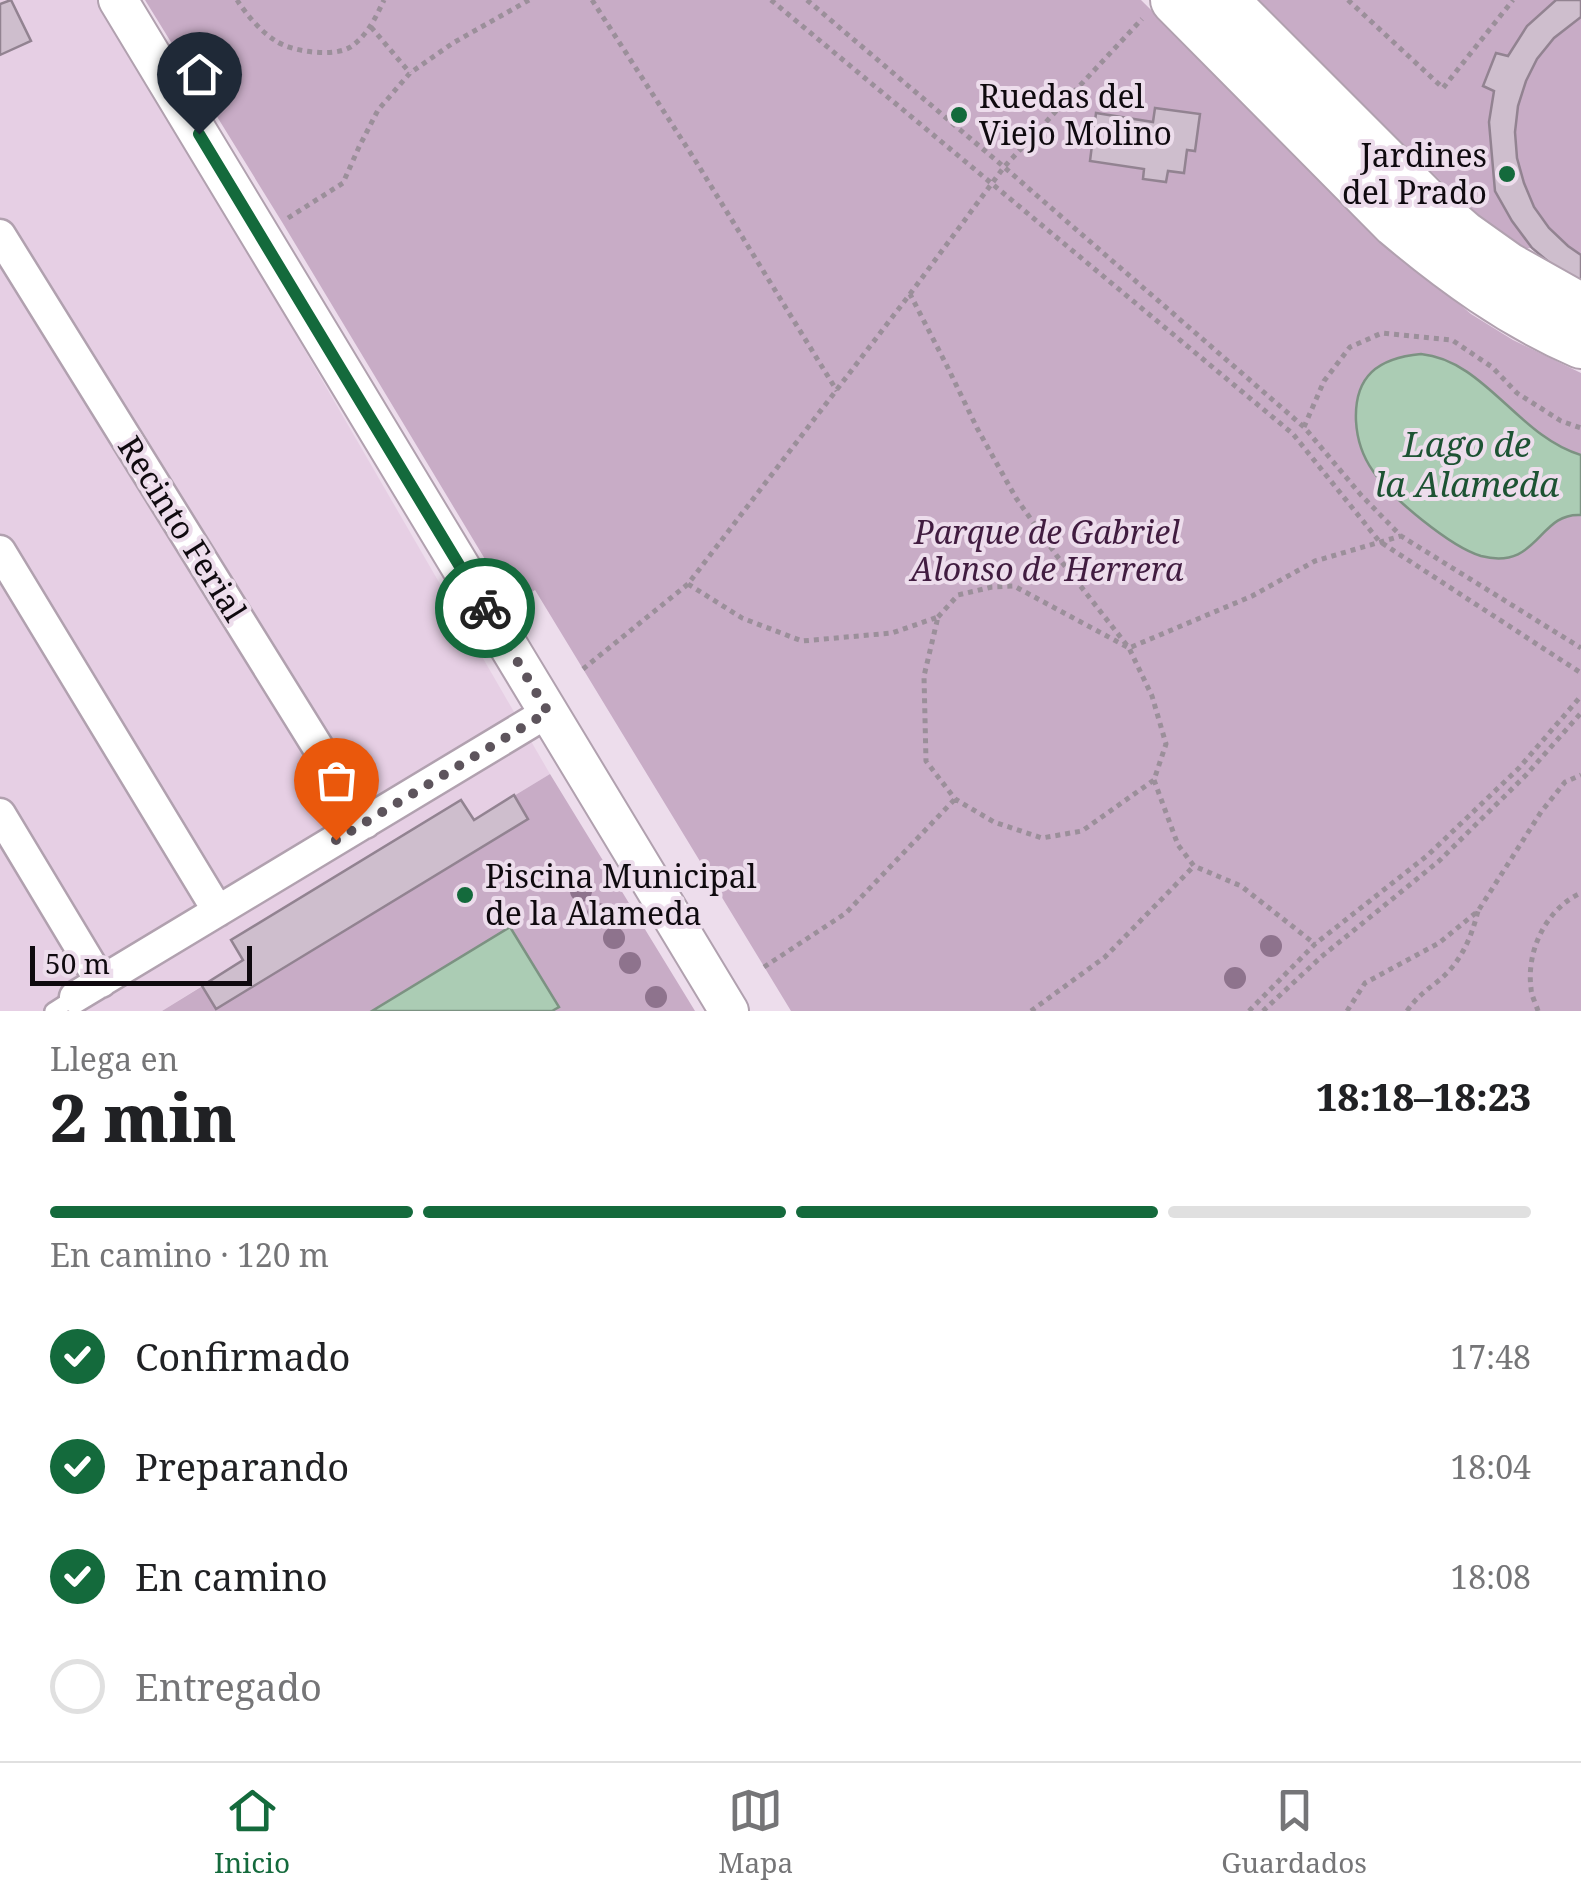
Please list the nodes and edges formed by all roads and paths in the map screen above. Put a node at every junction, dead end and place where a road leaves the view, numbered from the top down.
1 (118, 0) edge
2 (237, 0) edge
3 (384, 0) edge
4 (529, 0) edge
5 (592, 0) edge
6 (771, 0) edge
7 (807, 0) edge
8 (1223, 0) edge
9 (1348, 0) edge
10 (1514, 0) edge
11 (1163, 5) edge
12 (371, 27) junction
13 (410, 73) junction
14 (1004, 166) junction
15 (992, 182) junction
16 (0, 235) edge
17 (260, 235) junction
18 (910, 294) junction
19 (1581, 308) edge
20 (1581, 344) edge
21 (837, 391) junction
22 (1304, 426) junction
23 (1581, 428) edge
24 (1401, 536) junction
25 (1379, 541) junction
26 (0, 551) edge
27 (688, 584) junction
28 (938, 617) junction
29 (1129, 648) junction
30 (1581, 648) edge
31 (582, 669) dead end
32 (1581, 673) edge
33 (1581, 696) edge
34 (548, 712) junction
35 (1581, 713) edge
36 (1581, 775) edge
37 (1154, 780) junction
38 (955, 799) junction
39 (0, 814) edge
40 (365, 823) junction
41 (1194, 866) junction
42 (1581, 893) edge
43 (218, 912) junction
44 (1478, 912) junction
45 (1315, 944) junction
46 (764, 967) dead end
47 (76, 997) edge
48 (729, 1011) edge
49 (1031, 1011) edge
50 (1249, 1011) edge
51 (1263, 1011) edge
52 (1347, 1011) edge
53 (1408, 1011) edge
54 (1538, 1011) edge

1 - 17 street
2 - 12 path
3 - 12 path
4 - 13 path
5 - 21 path
6 - 15 path
7 - 14 path
8 - 19 main road
9 - 10 path
11 - 14 path
11 - 20 main road
12 - 13 path
13 - 17 path
14 - 15 path
14 - 22 path
15 - 18 path
15 - 25 path
16 - 40 street, Recinto Ferial
17 - 34 street
18 - 21 path
18 - 29 path
21 - 27 path
22 - 23 path
22 - 24 path
24 - 25 path
24 - 30 path
25 - 29 path
25 - 32 path
26 - 43 street
27 - 28 path
27 - 31 path
28 - 29 path
28 - 38 path
29 - 37 path
33 - 45 path
34 - 40 street
34 - 48 street
35 - 51 path
36 - 44 path
37 - 38 path
37 - 41 path
38 - 46 path
39 - 47 street
40 - 43 street
41 - 45 path
41 - 49 path
42 - 54 path
43 - 47 street
44 - 52 path
44 - 53 path
45 - 50 path

